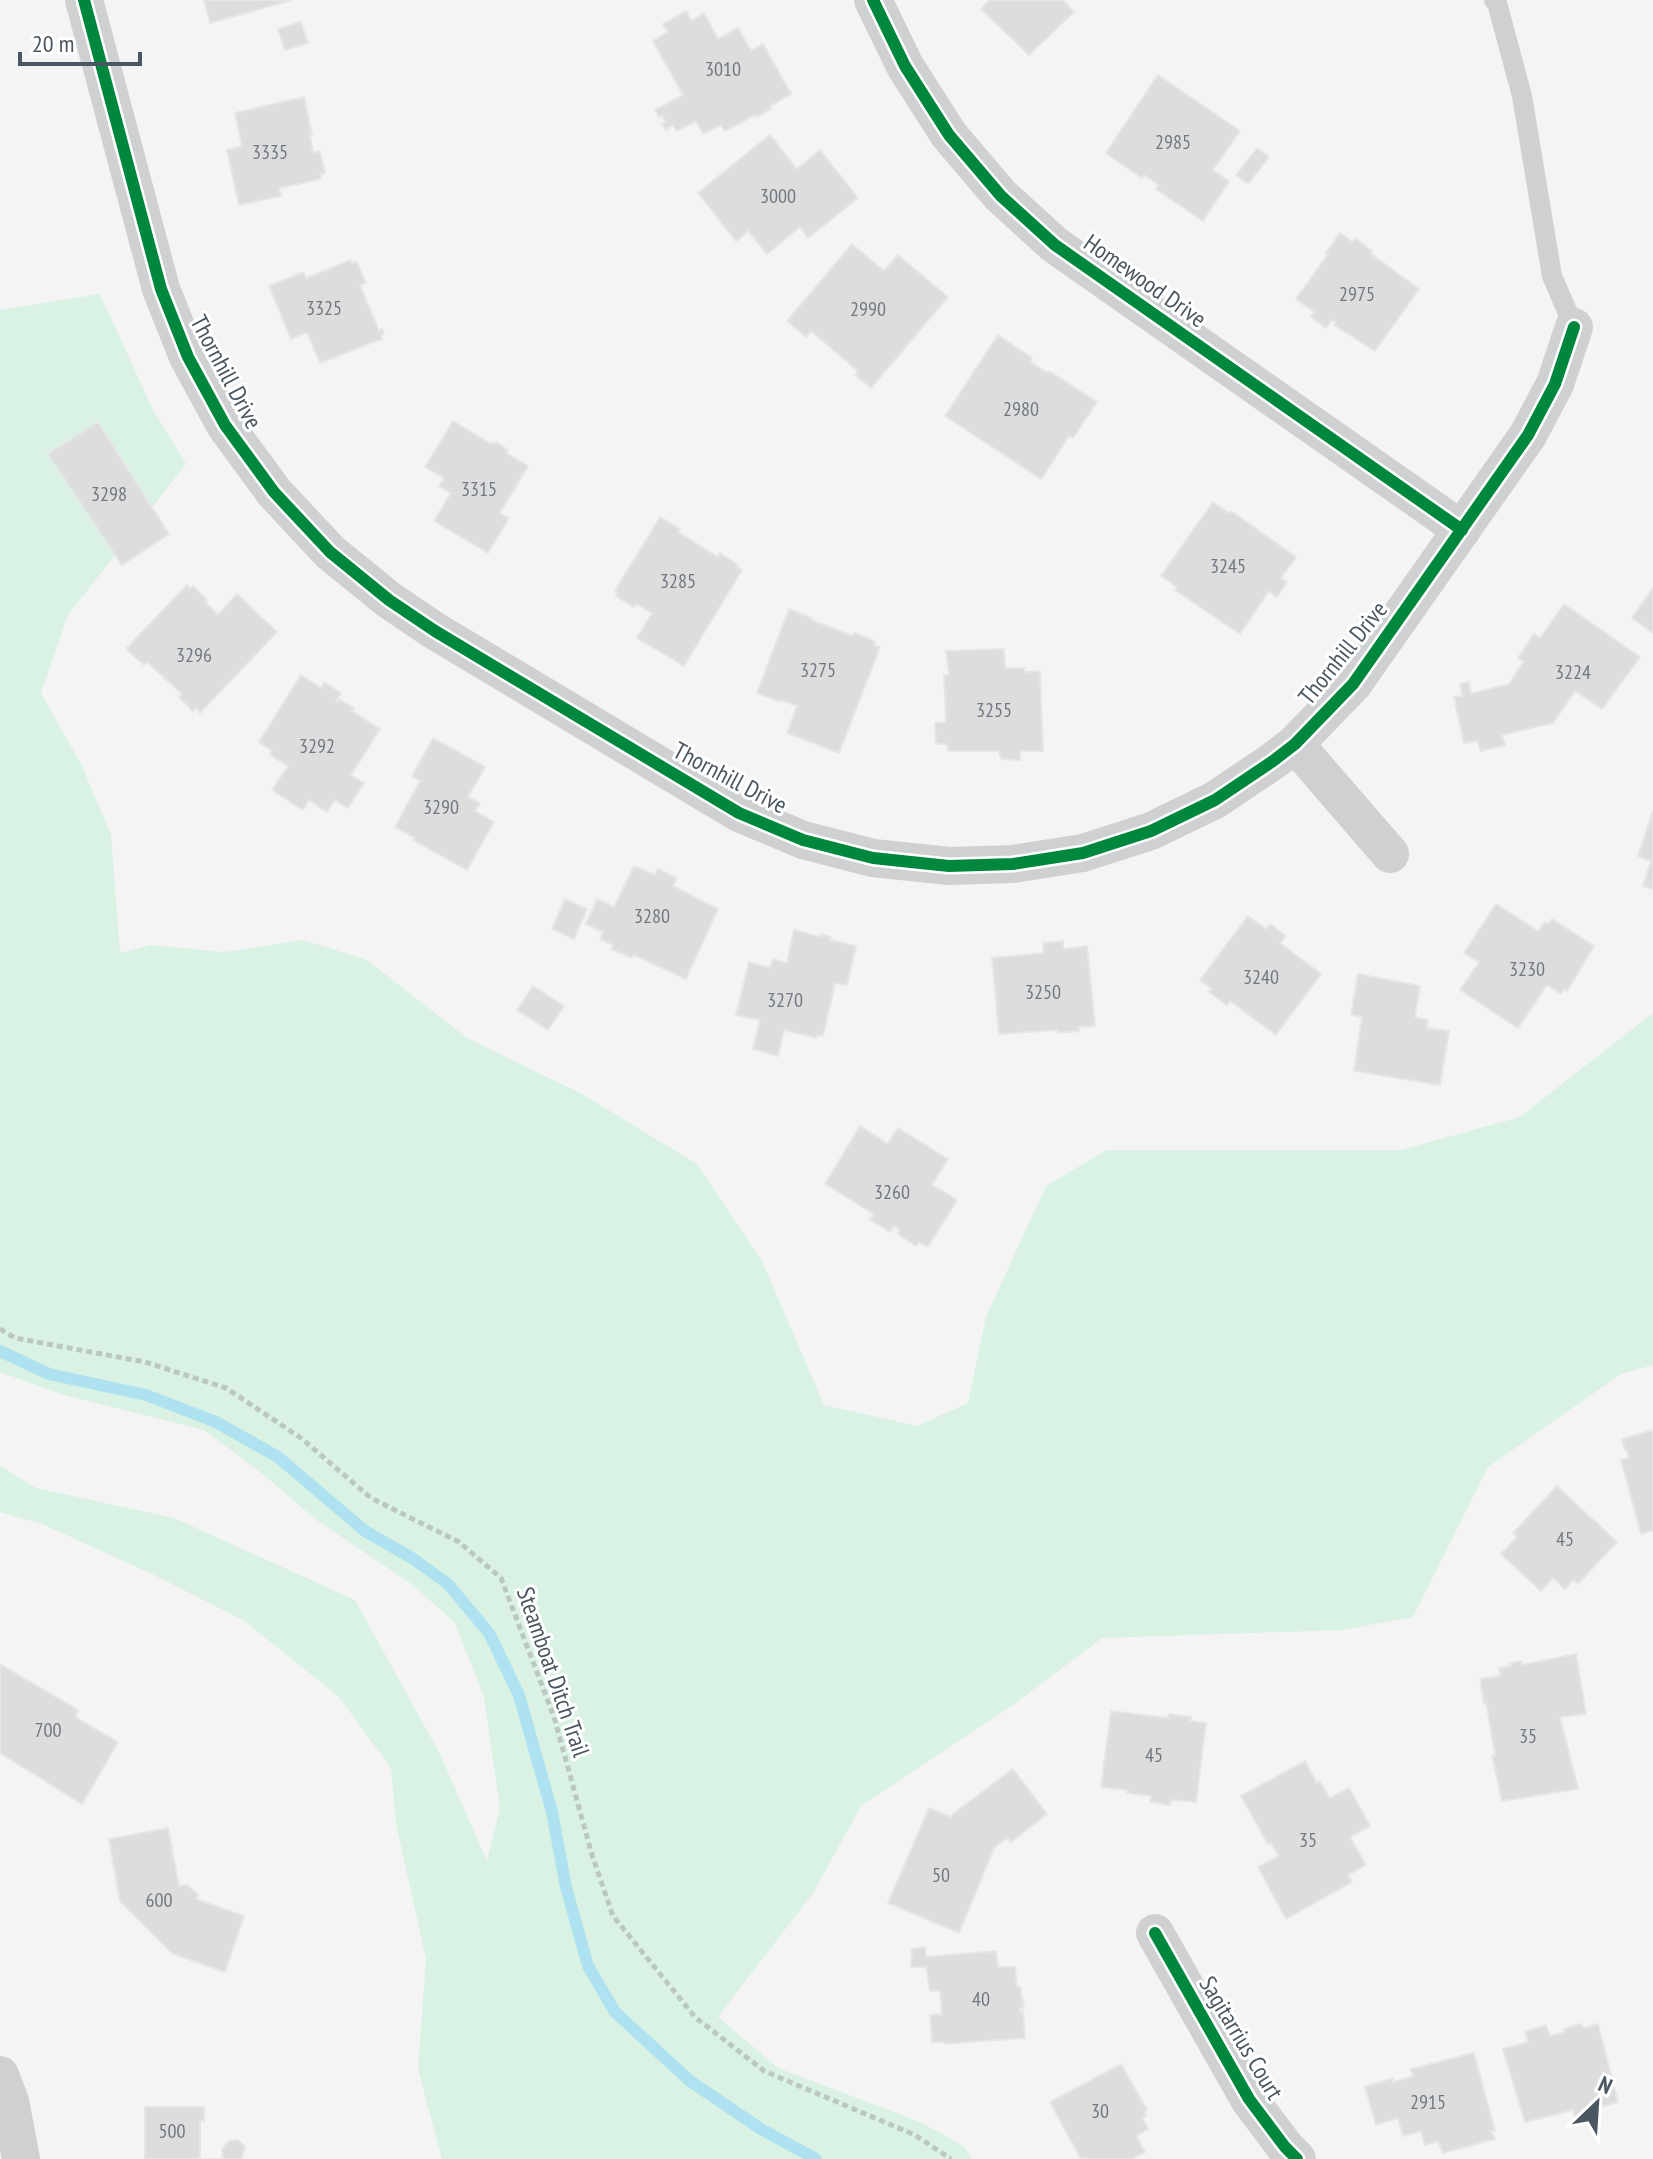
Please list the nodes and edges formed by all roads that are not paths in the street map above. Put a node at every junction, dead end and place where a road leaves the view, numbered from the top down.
1 (84, 0) edge
2 (873, 0) edge
3 (1494, 0) edge
4 (1574, 327) joint
5 (1462, 530) junction
6 (1295, 744) junction
7 (1390, 854) dead end
8 (1155, 1933) dead end
9 (0, 2075) edge
10 (21, 2159) edge
11 (1297, 2159) edge

1 - 6 street, Thornhill Drive
2 - 5 street, Homewood Drive
3 - 4 lane
4 - 5 street, Thornhill Drive
5 - 6 street, Thornhill Drive
6 - 7 street
8 - 11 street, Sagitarrius Court
9 - 10 street

